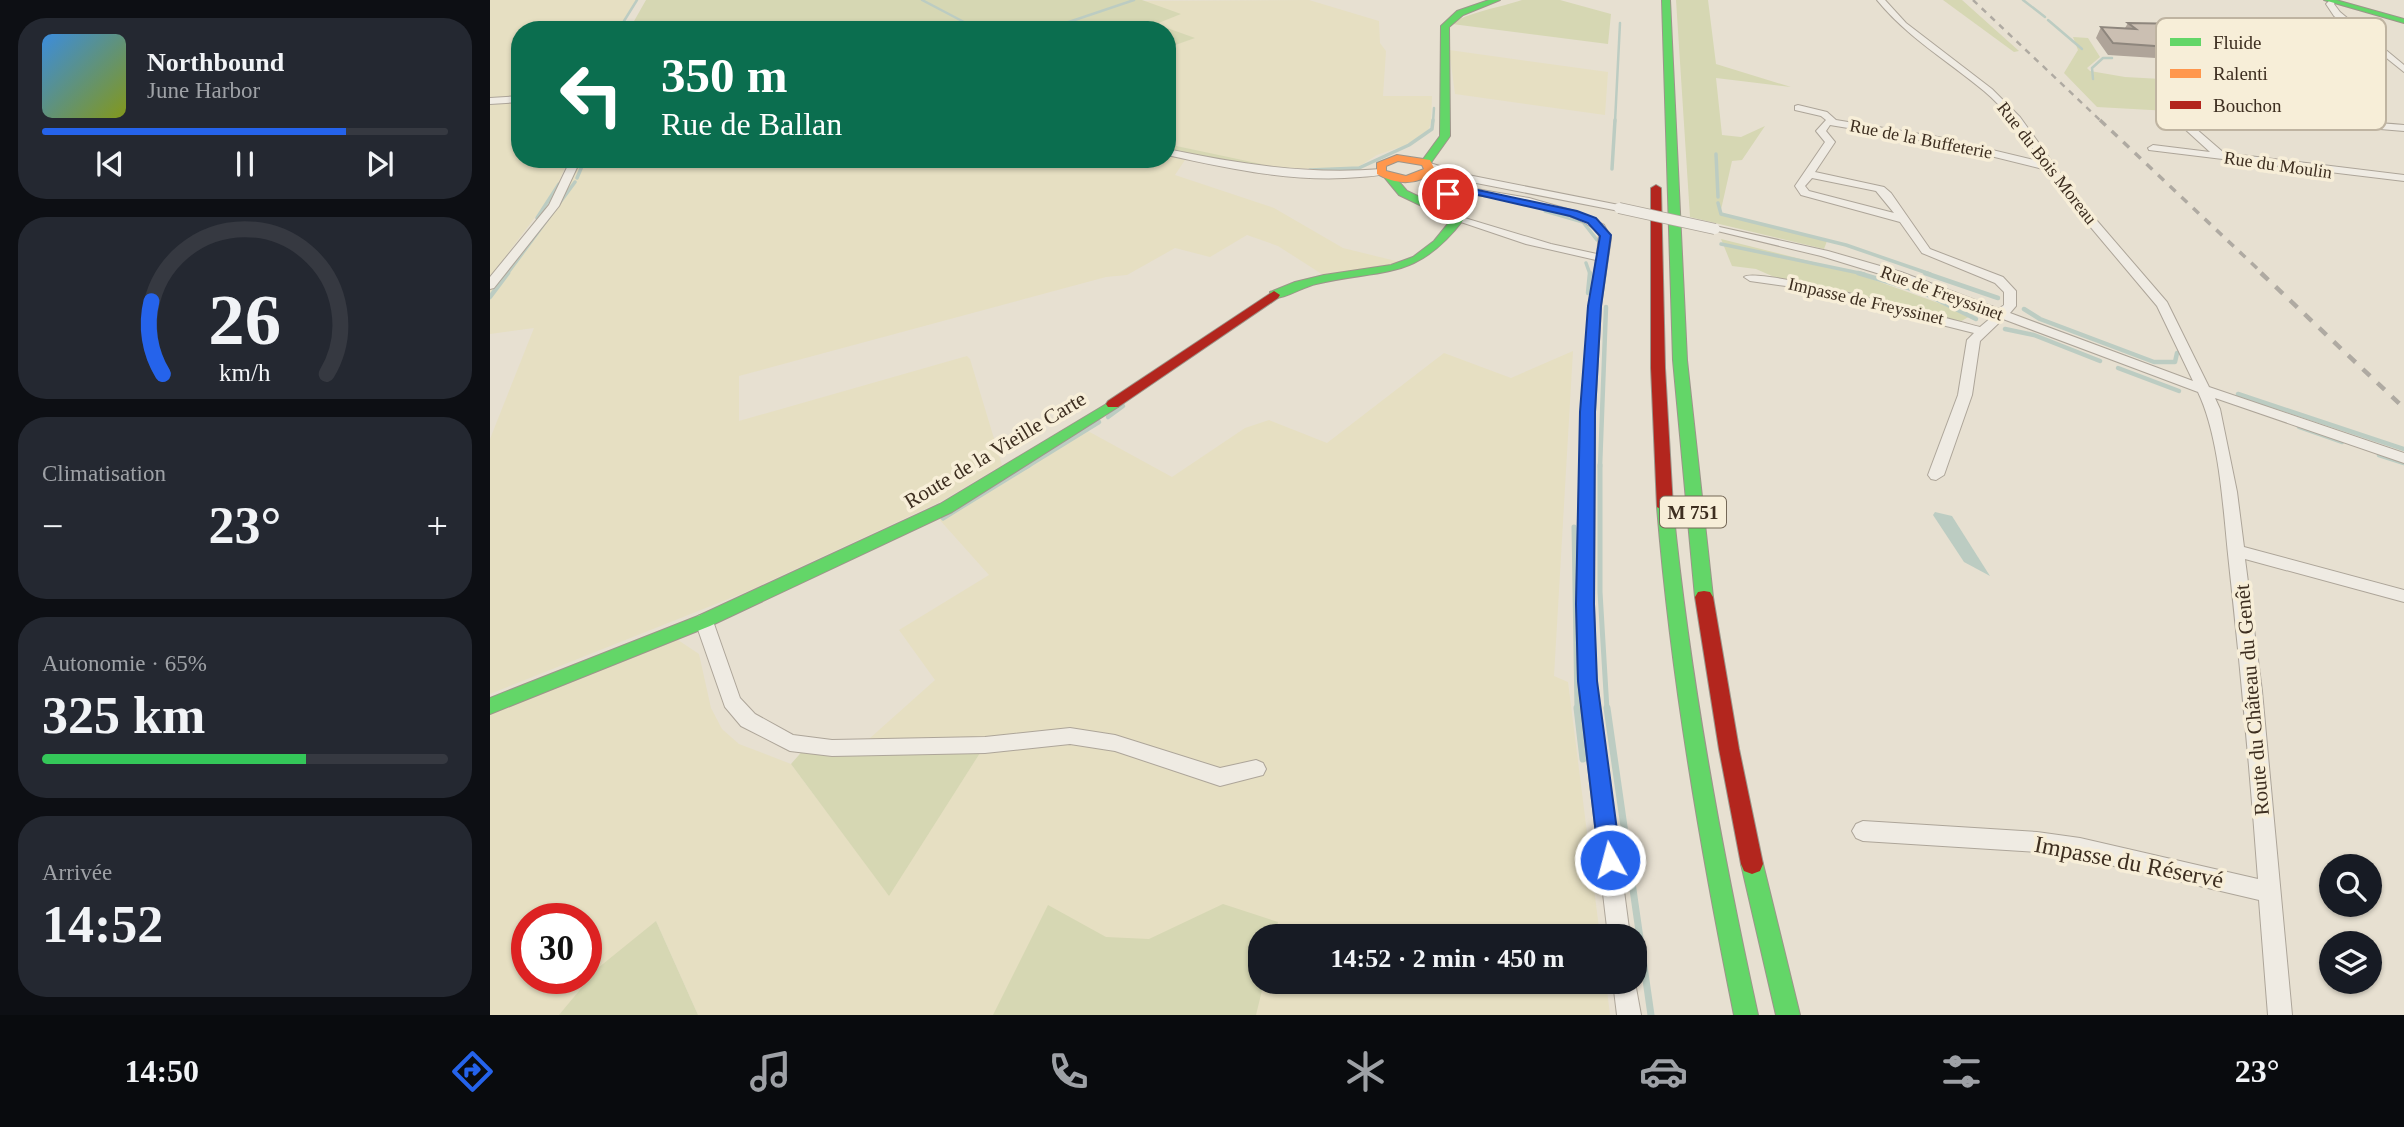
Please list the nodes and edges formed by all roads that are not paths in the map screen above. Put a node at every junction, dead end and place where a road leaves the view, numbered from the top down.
1 (1496, 0) edge
2 (1653, 0) edge
3 (1666, 0) edge
4 (1881, 0) edge
5 (2333, 0) edge
6 (2342, 18) edge
7 (2404, 19) edge
8 (2386, 54) edge
9 (2404, 69) edge
10 (511, 100) edge
11 (490, 102) edge
12 (1798, 108) dead end
13 (1833, 122) junction
14 (2386, 127) edge
15 (2404, 128) edge
16 (1445, 130) junction
17 (2192, 130) edge
18 (2153, 148) dead end
19 (1176, 154) edge
20 (2222, 157) junction
21 (1397, 158) junction
22 (2049, 167) junction
23 (572, 168) edge
24 (1423, 171) junction
25 (1809, 174) junction
26 (1386, 175) junction
27 (2404, 178) edge
28 (1416, 198) junction
29 (1433, 208) junction
30 (1458, 219) junction
31 (1903, 219) junction
32 (1602, 258) junction
33 (1750, 277) dead end
34 (490, 285) edge
35 (2002, 314) junction
36 (1981, 331) junction
37 (2204, 389) junction
38 (2404, 458) edge
39 (1936, 475) dead end
40 (2237, 551) junction
41 (2404, 596) edge
42 (704, 621) junction
43 (490, 706) edge
44 (1256, 769) dead end
45 (1863, 831) dead end
46 (2269, 892) junction
47 (1617, 924) edge
48 (1626, 994) edge
49 (1629, 1015) edge
50 (1746, 1015) edge
51 (1788, 1015) edge
52 (2280, 1015) edge

1 - 16 main road
2 - 50 main road, M 751
3 - 51 main road, M 751
4 - 22 street, Rue du Bois Moreau
5 - 6 street
5 - 7 main road
8 - 9 street
10 - 11 street
12 - 13 street, Rue de la Buffeterie
13 - 22 street, Rue de la Buffeterie
13 - 25 street, Rue de la Buffeterie
14 - 15 street
16 - 21 main road
16 - 24 main road
17 - 20 street
18 - 20 street, Rue du Moulin
19 - 26 street
20 - 27 street, Rue du Moulin
21 - 24 main road
21 - 26 main road
22 - 37 street, Rue du Bois Moreau
23 - 34 street
24 - 26 main road
24 - 28 main road
24 - 35 street, Rue de Freyssinet, bridge
25 - 31 street
25 - 31 street
26 - 28 main road
28 - 29 main road
29 - 30 main road
29 - 32 street
30 - 32 street
30 - 42 main road, Route de la Vieille Carte
31 - 35 street
32 - 47 street
33 - 36 street, Impasse de Freyssinet
35 - 36 street
35 - 37 street, Rue de Freyssinet
36 - 39 street
37 - 38 street, Rue de Freyssinet
37 - 40 street, Route du Château du Genêt
40 - 41 street
40 - 46 street, Route du Château du Genêt
42 - 43 main road, Route de la Vieille Carte
42 - 44 street
45 - 46 street, Impasse du Réservé
46 - 52 street, Route du Château du Genêt
48 - 49 street

